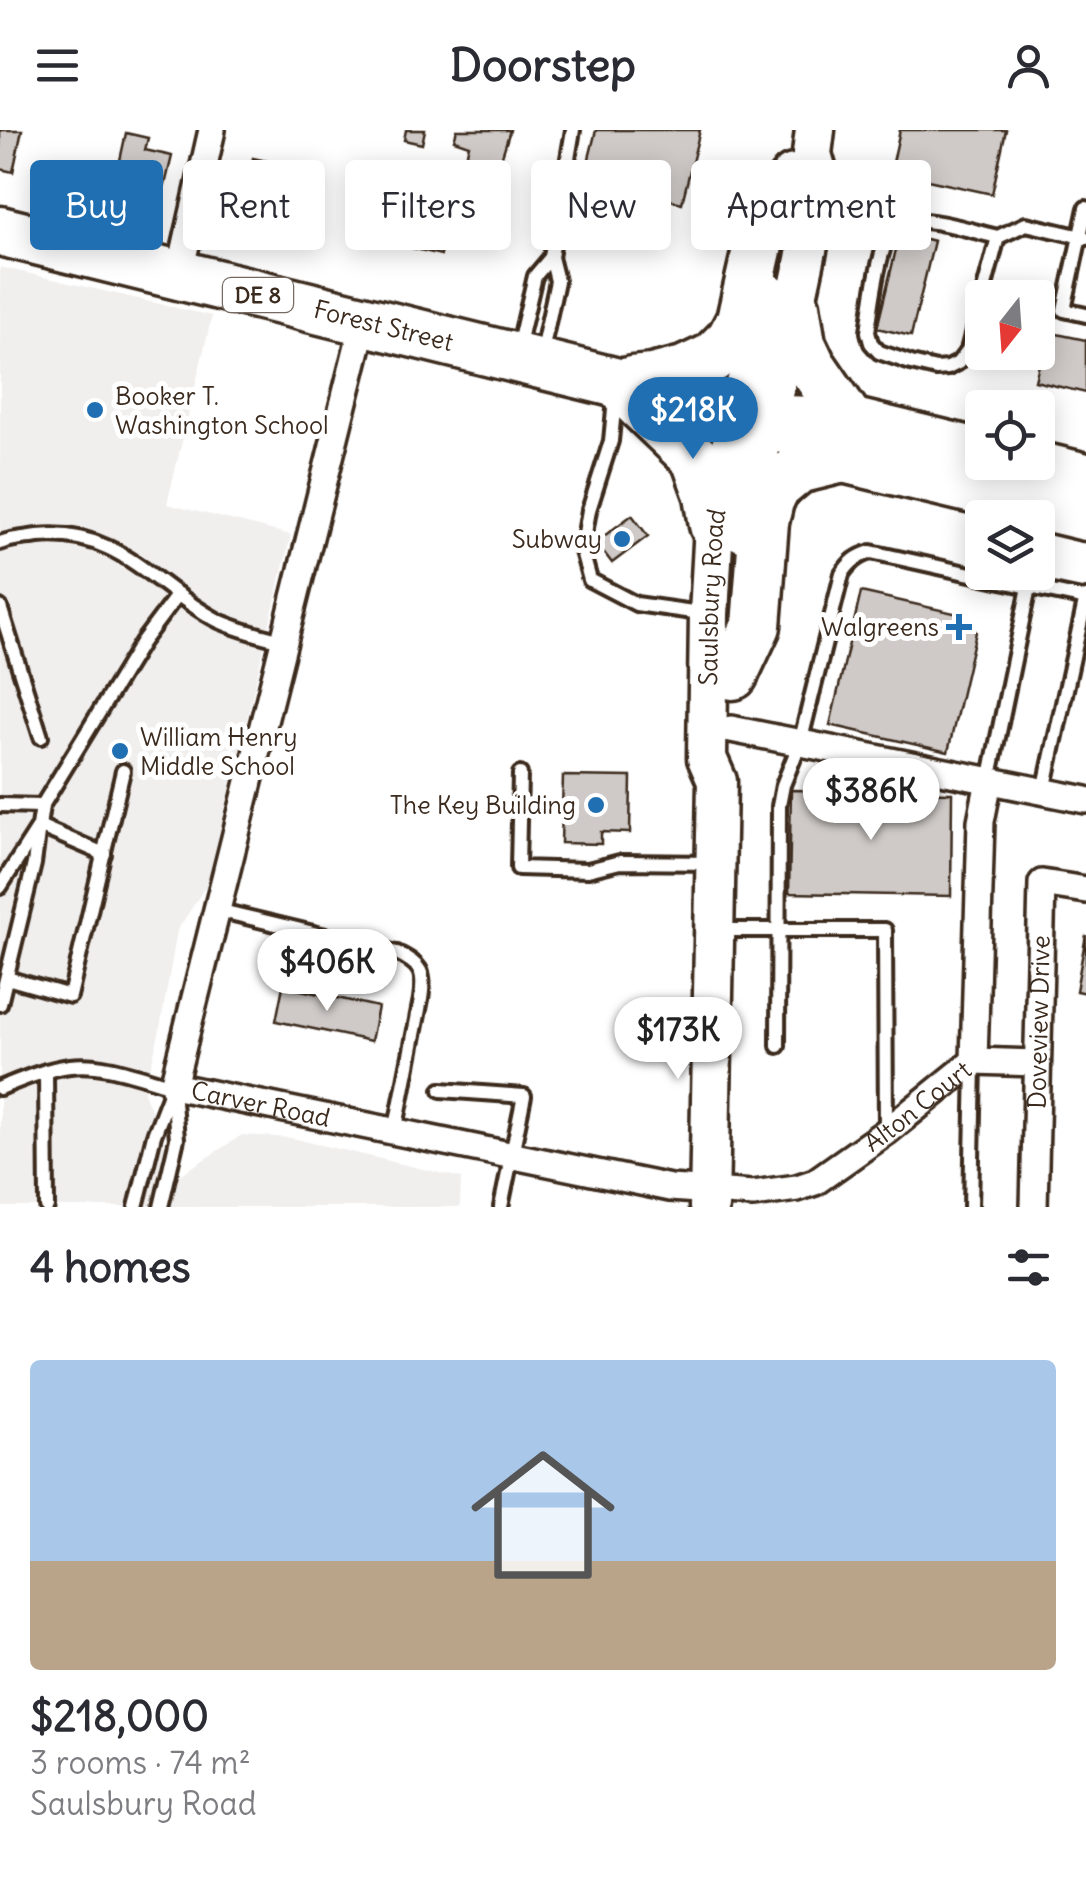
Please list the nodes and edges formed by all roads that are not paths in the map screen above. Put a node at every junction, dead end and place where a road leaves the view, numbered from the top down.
1 (212, 130) edge
2 (573, 130) edge
3 (807, 154) edge
4 (1086, 208) edge
5 (0, 231) edge
6 (998, 237) junction
7 (1083, 237) edge
8 (551, 257) junction
9 (179, 276) junction
10 (795, 306) junction
11 (1086, 315) edge
12 (364, 321) junction
13 (528, 361) junction
14 (616, 382) junction
15 (753, 416) junction
16 (846, 440) junction
17 (965, 452) edge
18 (1055, 470) edge
19 (1086, 478) edge
20 (1086, 516) edge
21 (714, 524) junction
22 (0, 543) edge
23 (965, 573) edge
24 (1028, 590) edge
25 (1043, 590) edge
26 (178, 594) junction
27 (1086, 599) edge
28 (1, 611) edge
29 (709, 614) junction
30 (284, 642) junction
31 (733, 676) junction
32 (731, 730) junction
33 (41, 737) dead end
34 (800, 743) junction
35 (124, 771) dead end
36 (520, 774) dead end
37 (989, 780) junction
38 (716, 781) junction
39 (1044, 791) junction
40 (1086, 800) edge
41 (0, 805) edge
42 (42, 806) junction
43 (40, 826) junction
44 (104, 854) junction
45 (716, 864) junction
46 (0, 887) edge
47 (1086, 890) edge
48 (217, 910) junction
49 (714, 930) junction
50 (778, 930) junction
51 (7, 978) junction
52 (0, 1004) edge
53 (778, 1046) dead end
54 (974, 1061) junction
55 (1038, 1064) junction
56 (46, 1071) junction
57 (173, 1086) junction
58 (0, 1088) edge
59 (441, 1090) dead end
60 (395, 1132) junction
61 (886, 1132) junction
62 (511, 1156) junction
63 (710, 1199) edge
64 (46, 1207) edge
65 (136, 1207) edge
66 (161, 1207) edge
67 (502, 1207) edge
68 (971, 1207) edge
69 (1034, 1207) edge

1 - 9 street
2 - 8 lane
3 - 10 main road
3 - 14 highway
3 - 15 main road
4 - 7 lane
5 - 9 highway, Forest Street / DE 8
6 - 6 lane
6 - 7 lane
7 - 11 lane
8 - 13 lane
8 - 13 lane
9 - 12 highway, Forest Street / DE 8
10 - 15 main road
10 - 16 highway
12 - 13 highway, Forest Street / DE 8
12 - 30 street, Carver Road
13 - 14 highway, Forest Street / DE 8
14 - 15 highway, Forest Street / DE 8
14 - 21 highway
14 - 29 lane
15 - 16 highway, DE 8
15 - 21 main road, Saulsbury Road
15 - 31 main road, Saulsbury Road
16 - 17 highway, DE 8
16 - 20 highway, DE 8
16 - 31 highway
18 - 19 highway
21 - 29 main road, Saulsbury Road
22 - 26 lane
23 - 34 lane
24 - 37 lane
25 - 27 lane
26 - 30 lane
26 - 42 lane
27 - 39 lane
28 - 33 lane
29 - 38 main road, Saulsbury Road
30 - 48 street, Carver Road
31 - 32 main road, Saulsbury Road
32 - 34 street
32 - 38 main road, Saulsbury Road
34 - 37 street
34 - 50 lane
35 - 44 lane
36 - 45 lane
37 - 39 street
37 - 54 street, Alton Court
38 - 45 main road, Saulsbury Road
39 - 40 street
41 - 42 lane
42 - 43 lane
43 - 44 lane
43 - 46 lane
43 - 51 lane
44 - 51 lane
45 - 49 main road, Saulsbury Road
47 - 55 street, Doveview Drive
48 - 57 street, Carver Road
48 - 60 lane
49 - 50 lane
49 - 63 main road, Saulsbury Road
50 - 53 lane
50 - 61 lane
51 - 52 lane
54 - 55 street
54 - 61 street, Alton Court
54 - 68 lane
55 - 69 street, Doveview Drive
56 - 57 lane
56 - 58 lane
56 - 64 lane
57 - 60 street, Carver Road
57 - 65 lane
57 - 66 lane
59 - 62 lane
60 - 62 street, Carver Road
61 - 63 street, Alton Court
62 - 63 street, Carver Road
62 - 67 lane

